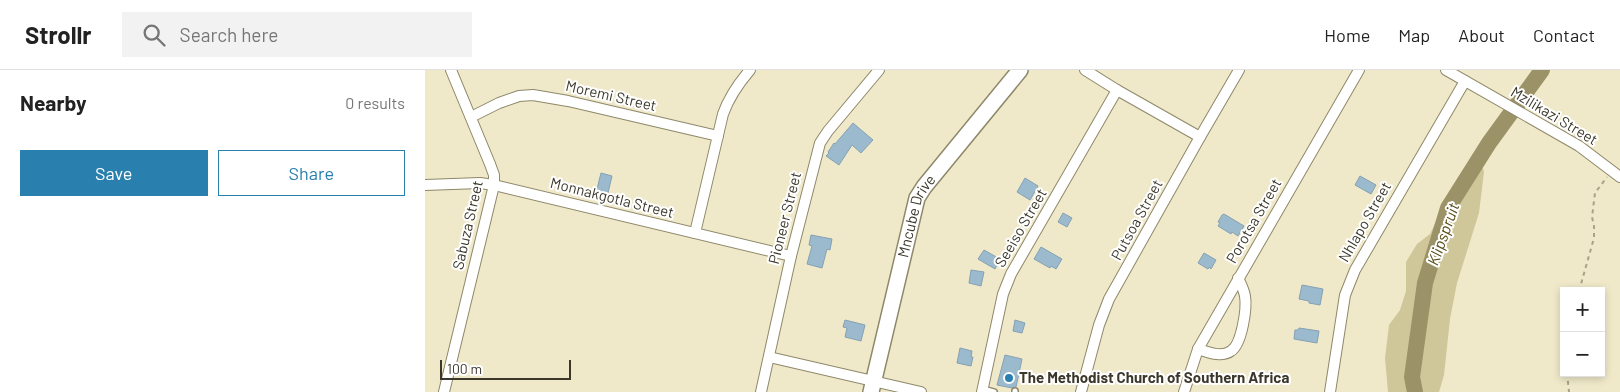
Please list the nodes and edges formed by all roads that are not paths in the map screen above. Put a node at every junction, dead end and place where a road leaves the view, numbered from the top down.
1 (451, 70) edge
2 (749, 70) edge
3 (879, 70) edge
4 (1020, 70) edge
5 (1085, 70) edge
6 (1239, 70) edge
7 (1359, 70) edge
8 (1446, 70) edge
9 (1465, 81) junction
10 (1117, 90) junction
11 (471, 117) junction
12 (718, 136) junction
13 (1200, 137) junction
14 (1616, 174) edge
15 (425, 185) edge
16 (494, 185) junction
17 (695, 233) junction
18 (791, 256) junction
19 (1238, 278) junction
20 (1198, 349) junction
21 (769, 357) junction
22 (872, 386) edge
23 (982, 390) edge
24 (444, 392) edge
25 (761, 392) edge
26 (921, 392) edge
27 (994, 392) edge
28 (1081, 392) edge
29 (1184, 392) edge
30 (1330, 392) edge

1 - 11 street, Sabuza Street
2 - 12 street
3 - 18 street, Pioneer Street
4 - 22 street, Mncube Drive
5 - 10 street
6 - 13 street, Putsoa Street
7 - 19 street, Porotsa Street
8 - 9 street, Mzilikazi Street
9 - 14 street, Mzilikazi Street
9 - 30 street, Nhlapo Street
10 - 13 street
10 - 23 street, Seeiso Street
11 - 12 street, Moremi Street
11 - 16 street, Sabuza Street
12 - 17 street
13 - 28 street, Putsoa Street
15 - 16 street, Monnakgotla Street
16 - 17 street, Monnakgotla Street
16 - 24 street, Sabuza Street
17 - 18 street, Monnakgotla Street
18 - 21 street, Pioneer Street
19 - 20 street, Porotsa Street
19 - 20 street
20 - 29 street, Porotsa Street
21 - 22 street
21 - 25 street, Pioneer Street
22 - 26 street
23 - 27 lane

